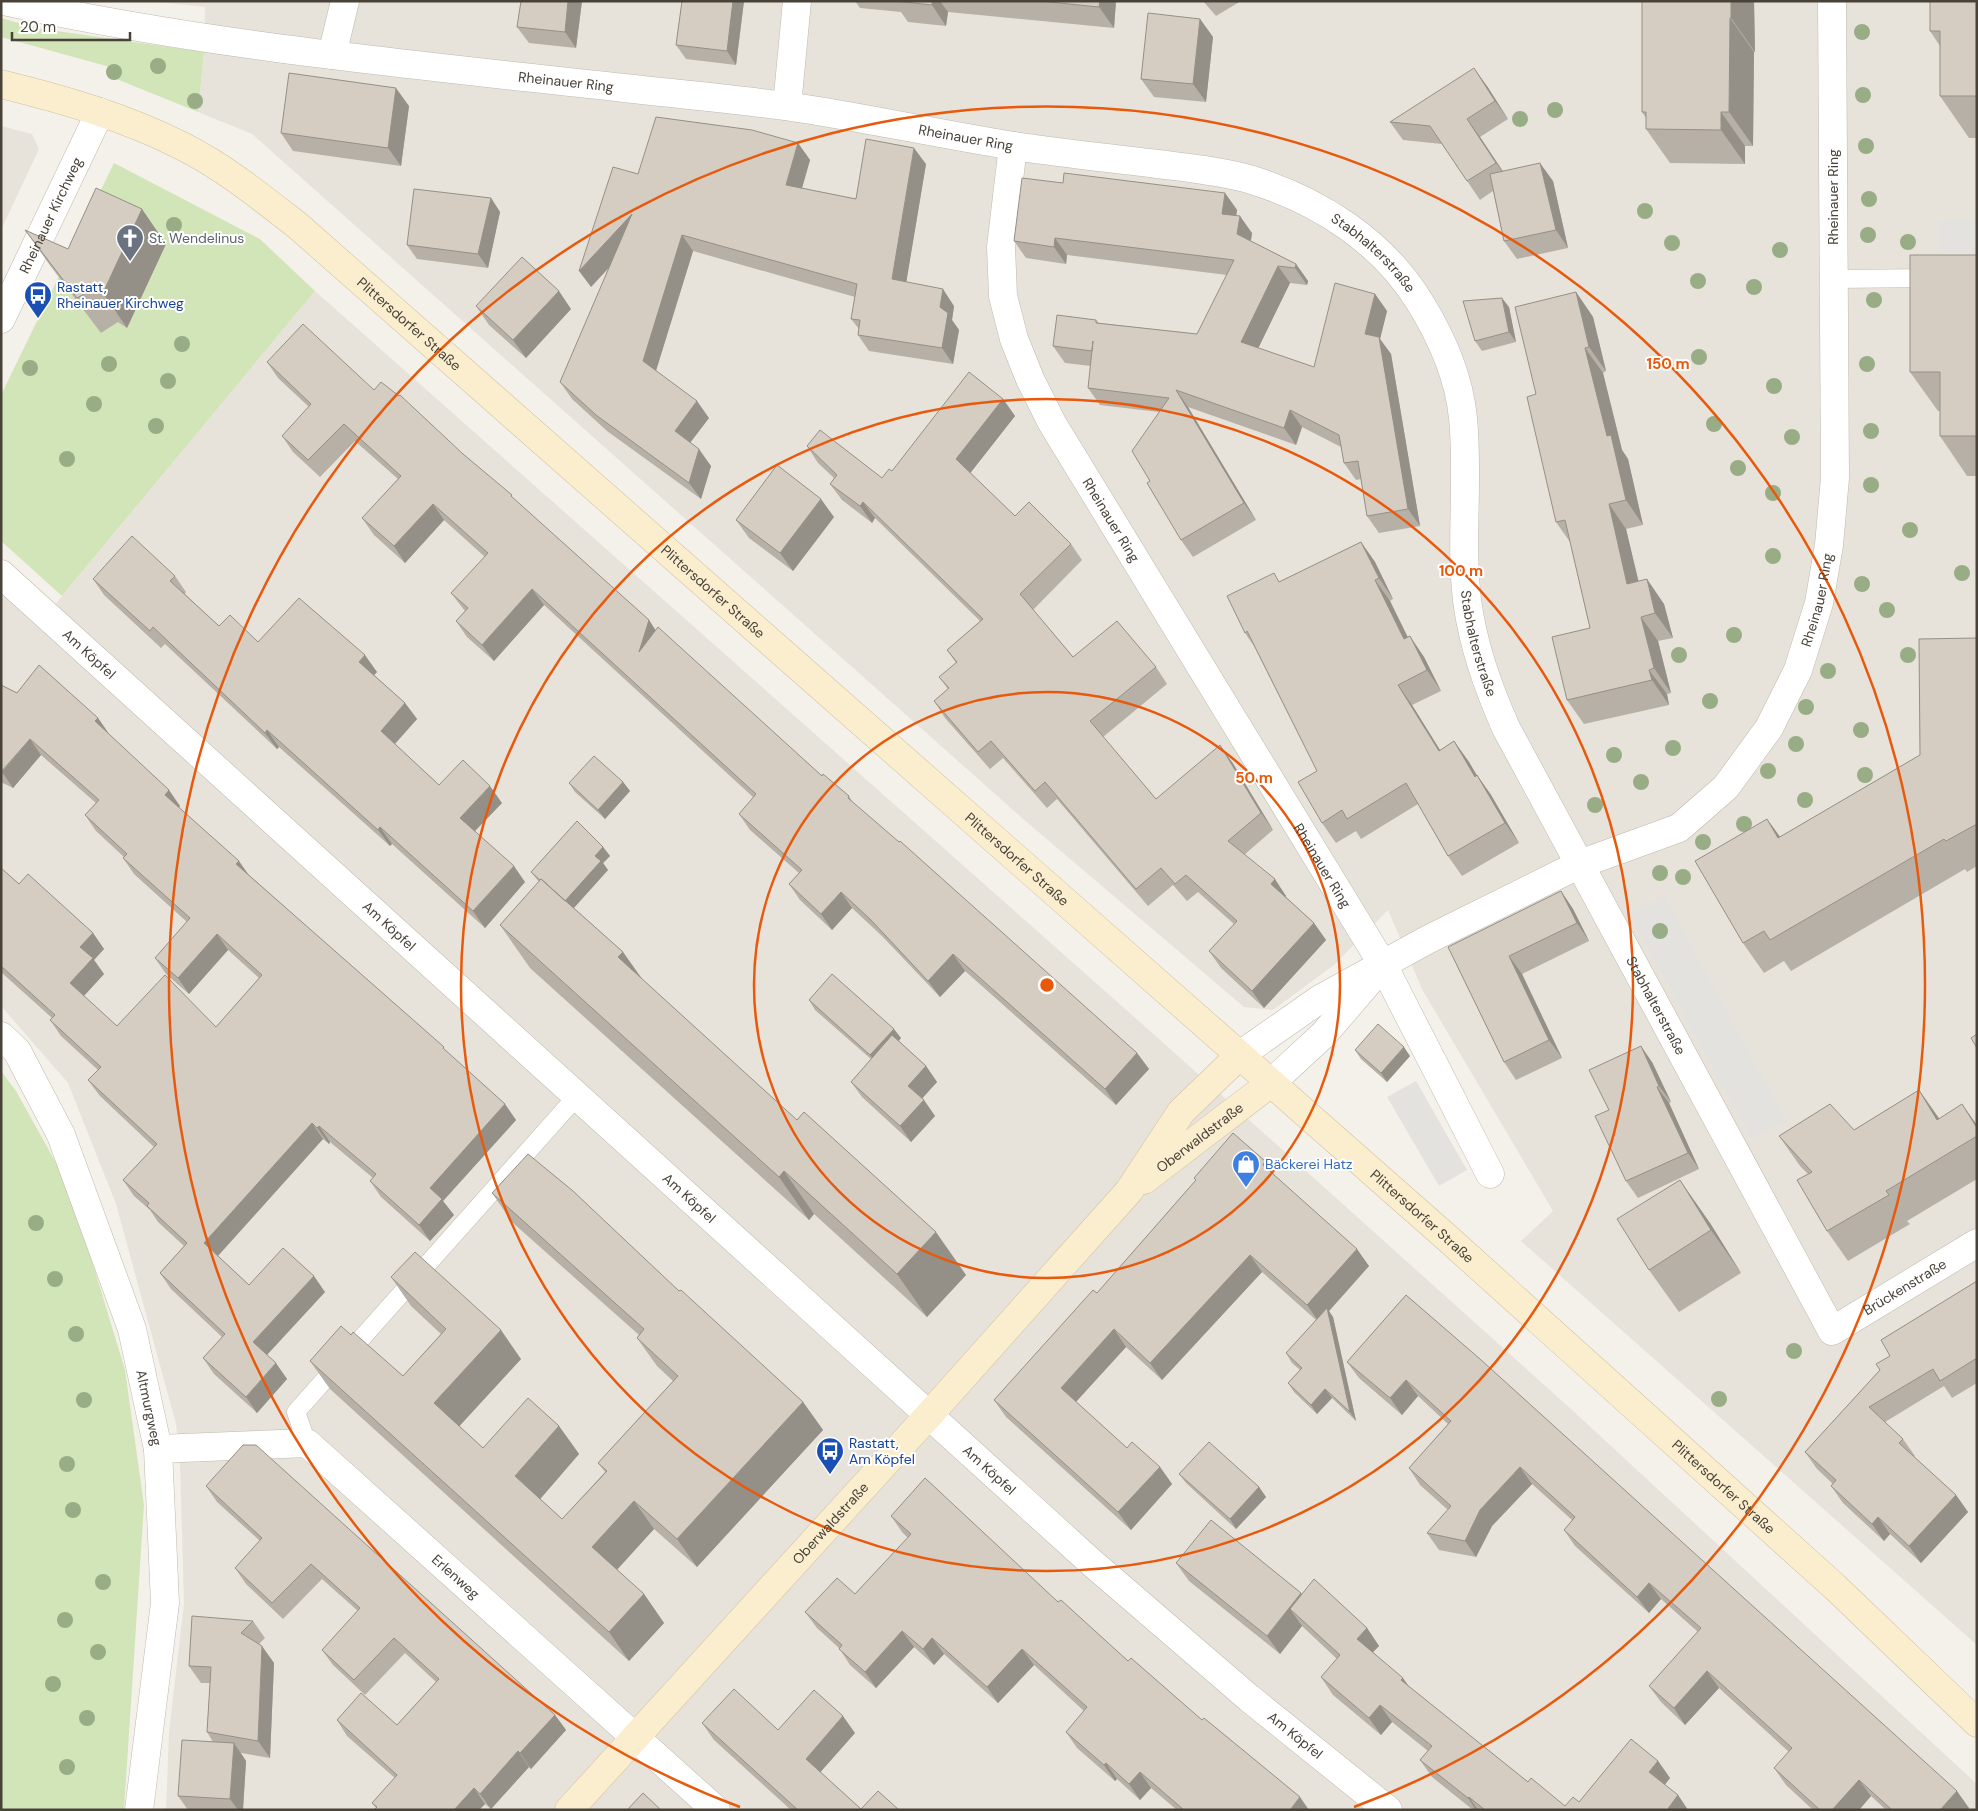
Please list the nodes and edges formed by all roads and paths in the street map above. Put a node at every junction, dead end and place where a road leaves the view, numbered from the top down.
1 (4, 1) edge
2 (345, 1) edge
3 (797, 1) edge
4 (1832, 1) edge
5 (332, 55) junction
6 (1, 84) edge
7 (787, 106) junction
8 (100, 112) junction
9 (1013, 146) junction
10 (1938, 278) edge
11 (1834, 279) junction
12 (1, 319) edge
13 (1, 574) edge
14 (1580, 864) junction
15 (1383, 965) junction
16 (1, 1036) edge
17 (1240, 1055) junction
18 (1271, 1082) junction
19 (577, 1096) junction
20 (1490, 1174) dead end
21 (1129, 1191) junction
22 (1977, 1243) edge
23 (1832, 1331) joint
24 (929, 1415) junction
25 (308, 1443) junction
26 (158, 1449) junction
27 (1977, 1723) edge
28 (635, 1736) junction
29 (139, 1810) edge
30 (569, 1810) edge
31 (716, 1810) edge
32 (1388, 1810) edge

1 - 5 street, Rheinauer Ring
2 - 5 street
3 - 7 street
4 - 11 street, Rheinauer Ring
5 - 7 street, Rheinauer Ring
6 - 8 street, Plittersdorfer Straße
7 - 9 street, Rheinauer Ring
8 - 12 street, Rheinauer Kirchweg
8 - 17 street, Plittersdorfer Straße
9 - 14 street, Stabhalterstraße
9 - 15 street, Rheinauer Ring
10 - 11 lane
11 - 14 street, Rheinauer Ring
13 - 19 street, Am Köpfel
14 - 15 street, Rheinauer Ring
14 - 23 street, Stabhalterstraße
15 - 17 street, Rheinauer Ring
15 - 18 street, Rheinauer Ring
15 - 20 street, Rheinauer Ring
16 - 26 street, Altmurgweg
17 - 18 street, Plittersdorfer Straße
17 - 21 street, Oberwaldstraße
18 - 21 street, Oberwaldstraße
18 - 27 street, Plittersdorfer Straße
19 - 24 street, Am Köpfel
19 - 25 lane
21 - 24 street, Oberwaldstraße
22 - 23 street, Brückenstraße
24 - 28 street, Oberwaldstraße
24 - 32 street, Am Köpfel
25 - 26 street
25 - 28 street, Erlenweg
26 - 29 street, Altmurgweg
28 - 30 street, Oberwaldstraße
28 - 31 street, Erlenweg

